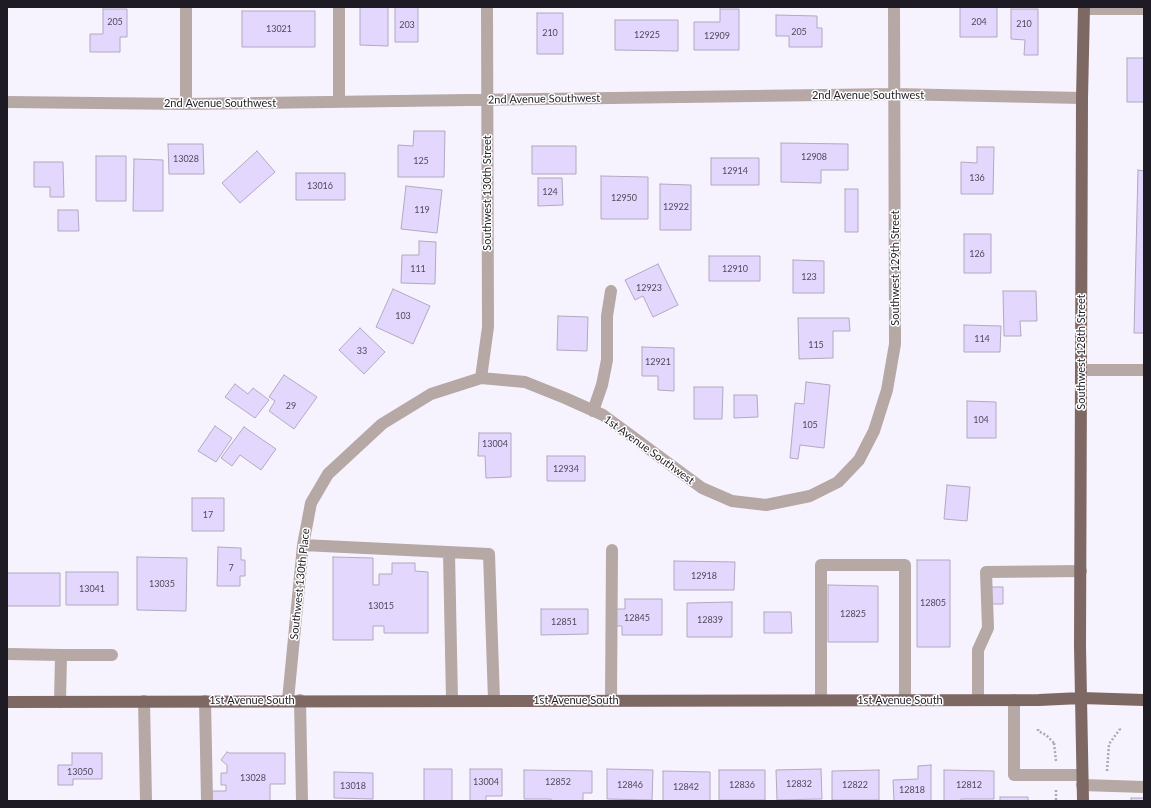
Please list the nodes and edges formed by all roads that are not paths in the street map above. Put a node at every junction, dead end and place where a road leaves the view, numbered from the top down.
1 (186, 7) edge
2 (339, 7) edge
3 (487, 7) edge
4 (894, 7) edge
5 (1084, 8) edge
6 (1144, 9) edge
7 (894, 94) junction
8 (1082, 98) junction
9 (487, 100) junction
10 (7, 102) edge
11 (339, 102) junction
12 (186, 104) junction
13 (611, 291) dead end
14 (1081, 370) junction
15 (1144, 370) edge
16 (481, 378) junction
17 (593, 411) junction
18 (328, 474) joint
19 (810, 496) joint
20 (303, 545) junction
21 (612, 550) dead end
22 (449, 552) junction
23 (1081, 572) junction
24 (9, 654) dead end
25 (61, 655) junction
26 (112, 655) dead end
27 (1081, 698) junction
28 (294, 700) junction
29 (452, 700) junction
30 (494, 700) junction
31 (611, 700) junction
32 (821, 700) junction
33 (905, 700) junction
34 (978, 700) junction
35 (1014, 700) junction
36 (1144, 700) edge
37 (144, 701) junction
38 (205, 701) junction
39 (7, 702) edge
40 (60, 702) junction
41 (1082, 780) junction
42 (1144, 787) edge
43 (146, 801) edge
44 (207, 801) edge
45 (302, 801) edge
46 (1083, 801) edge

1 - 12 street
2 - 11 street
3 - 9 street, Southwest 130th Street
4 - 7 street, Southwest 129th Street
5 - 6 street
5 - 8 main road, Southwest 128th Street
7 - 8 street, 2nd Avenue Southwest
7 - 9 street, 2nd Avenue Southwest
7 - 19 street, Southwest 129th Street
8 - 14 main road, Southwest 128th Street
9 - 11 street, 2nd Avenue Southwest
9 - 16 street, Southwest 130th Street
10 - 12 street, 2nd Avenue Southwest
11 - 12 street, 2nd Avenue Southwest
13 - 17 street
14 - 15 street
14 - 23 main road, Southwest 128th Street
16 - 17 street, 1st Avenue Southwest
16 - 18 street, 1st Avenue Southwest
17 - 19 street, 1st Avenue Southwest
18 - 20 street, Southwest 130th Place
20 - 22 street
20 - 28 street, Southwest 130th Place
21 - 31 street
22 - 29 street
22 - 30 street
23 - 27 main road, Southwest 128th Street
23 - 34 street
24 - 25 street
25 - 26 street
25 - 40 street
27 - 35 main road, 1st Avenue South
27 - 36 main road, 1st Avenue South
27 - 41 main road, Southwest 128th Street
28 - 29 main road, 1st Avenue South
28 - 38 main road, 1st Avenue South
28 - 45 street, Southwest 130th Place
29 - 30 main road, 1st Avenue South
30 - 31 main road, 1st Avenue South
31 - 32 main road, 1st Avenue South
32 - 33 main road, 1st Avenue South
32 - 33 street
33 - 34 main road, 1st Avenue South
34 - 35 main road, 1st Avenue South
35 - 41 street
37 - 38 main road, 1st Avenue South
37 - 40 main road, 1st Avenue South
37 - 43 street
38 - 44 street
39 - 40 main road, 1st Avenue South
41 - 42 street
41 - 46 main road, Southwest 128th Street

